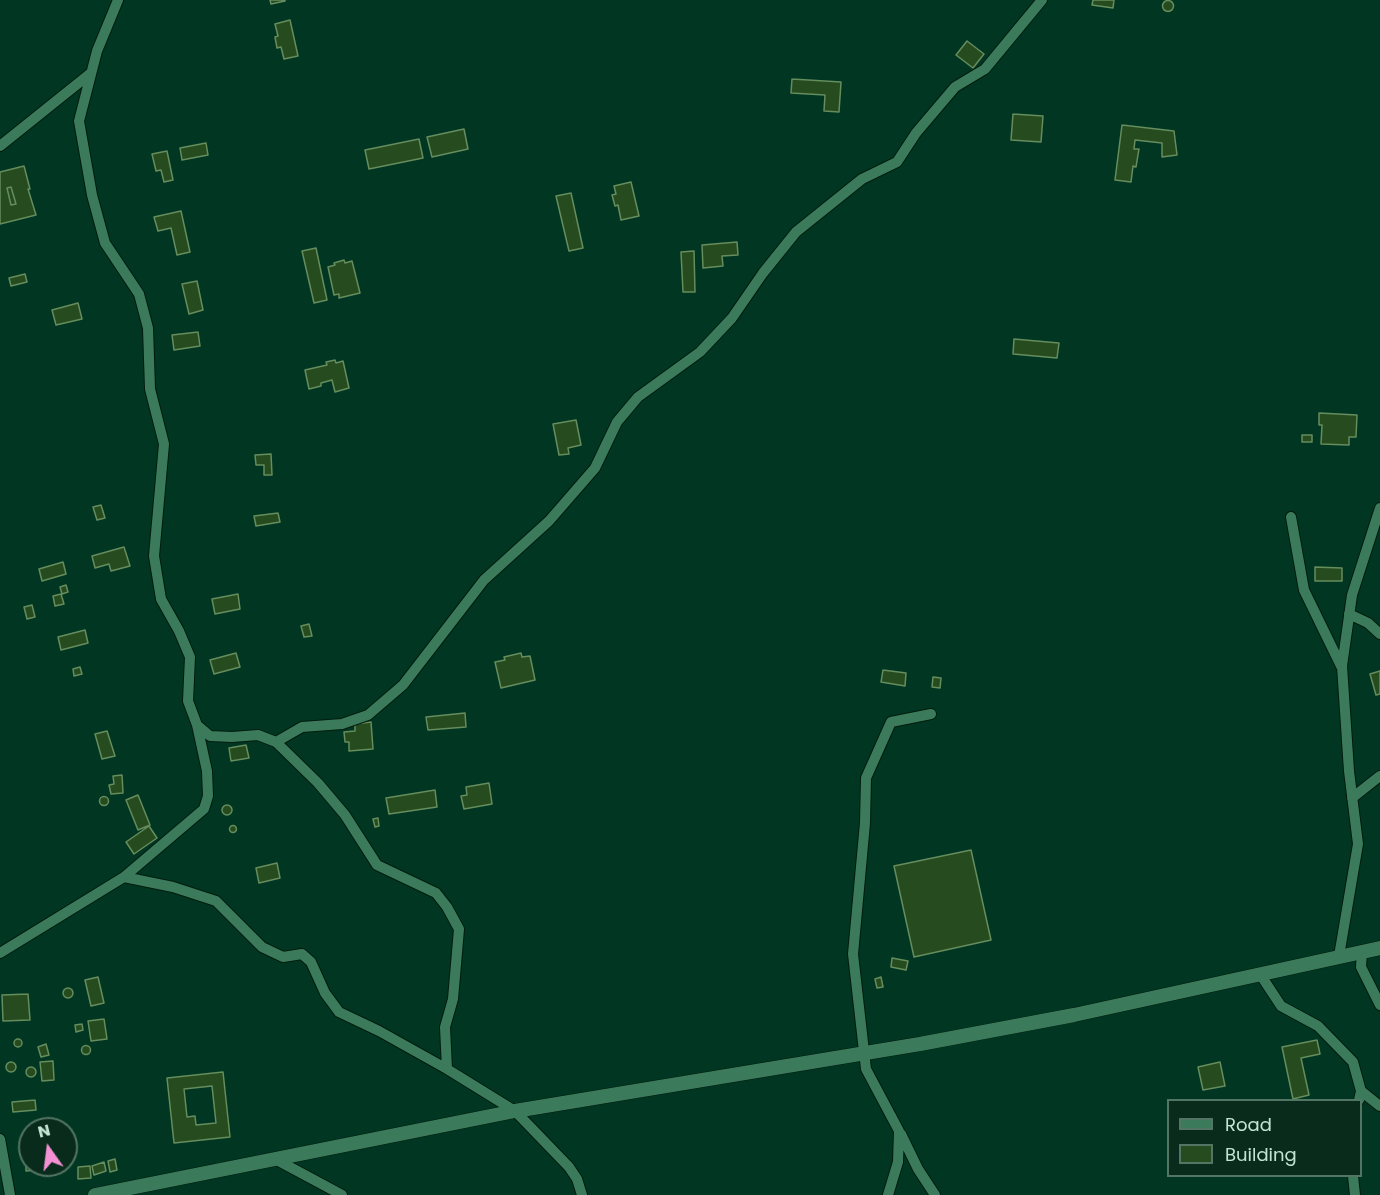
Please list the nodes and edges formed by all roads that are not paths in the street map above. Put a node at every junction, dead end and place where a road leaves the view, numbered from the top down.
1 (118, 0) edge
2 (1042, 0) edge
3 (91, 74) junction
4 (0, 147) edge
5 (1380, 508) edge
6 (1291, 517) dead end
7 (1349, 614) junction
8 (1380, 634) edge
9 (1342, 666) junction
10 (931, 714) dead end
11 (197, 725) junction
12 (276, 742) junction
13 (1380, 776) edge
14 (1352, 798) junction
15 (124, 877) junction
16 (1380, 948) edge
17 (1362, 952) junction
18 (0, 953) edge
19 (1339, 956) junction
20 (1260, 974) junction
21 (1380, 1005) edge
22 (864, 1053) junction
23 (447, 1069) junction
24 (1360, 1096) edge
25 (1380, 1106) edge
26 (515, 1111) junction
27 (899, 1131) junction
28 (0, 1139) edge
29 (275, 1159) junction
30 (1353, 1177) edge
31 (10, 1195) edge
32 (96, 1195) edge
33 (342, 1195) edge
34 (582, 1195) edge
35 (888, 1195) edge
36 (935, 1195) edge
37 (1355, 1195) edge

1 - 3 street
2 - 12 street
3 - 4 street
3 - 11 street
5 - 7 street
6 - 9 street
7 - 8 street
7 - 9 street
9 - 14 street
10 - 22 street
11 - 12 street
11 - 15 street
12 - 23 street
13 - 14 street
14 - 19 street
15 - 18 street
15 - 23 street
16 - 17 street
17 - 19 street
17 - 21 street
19 - 20 street
20 - 22 street
20 - 24 street
22 - 26 street
22 - 27 street
23 - 26 street
24 - 25 street
26 - 29 street
26 - 34 street
27 - 35 street
27 - 36 street
28 - 31 street
29 - 32 street
29 - 33 street
30 - 37 street

